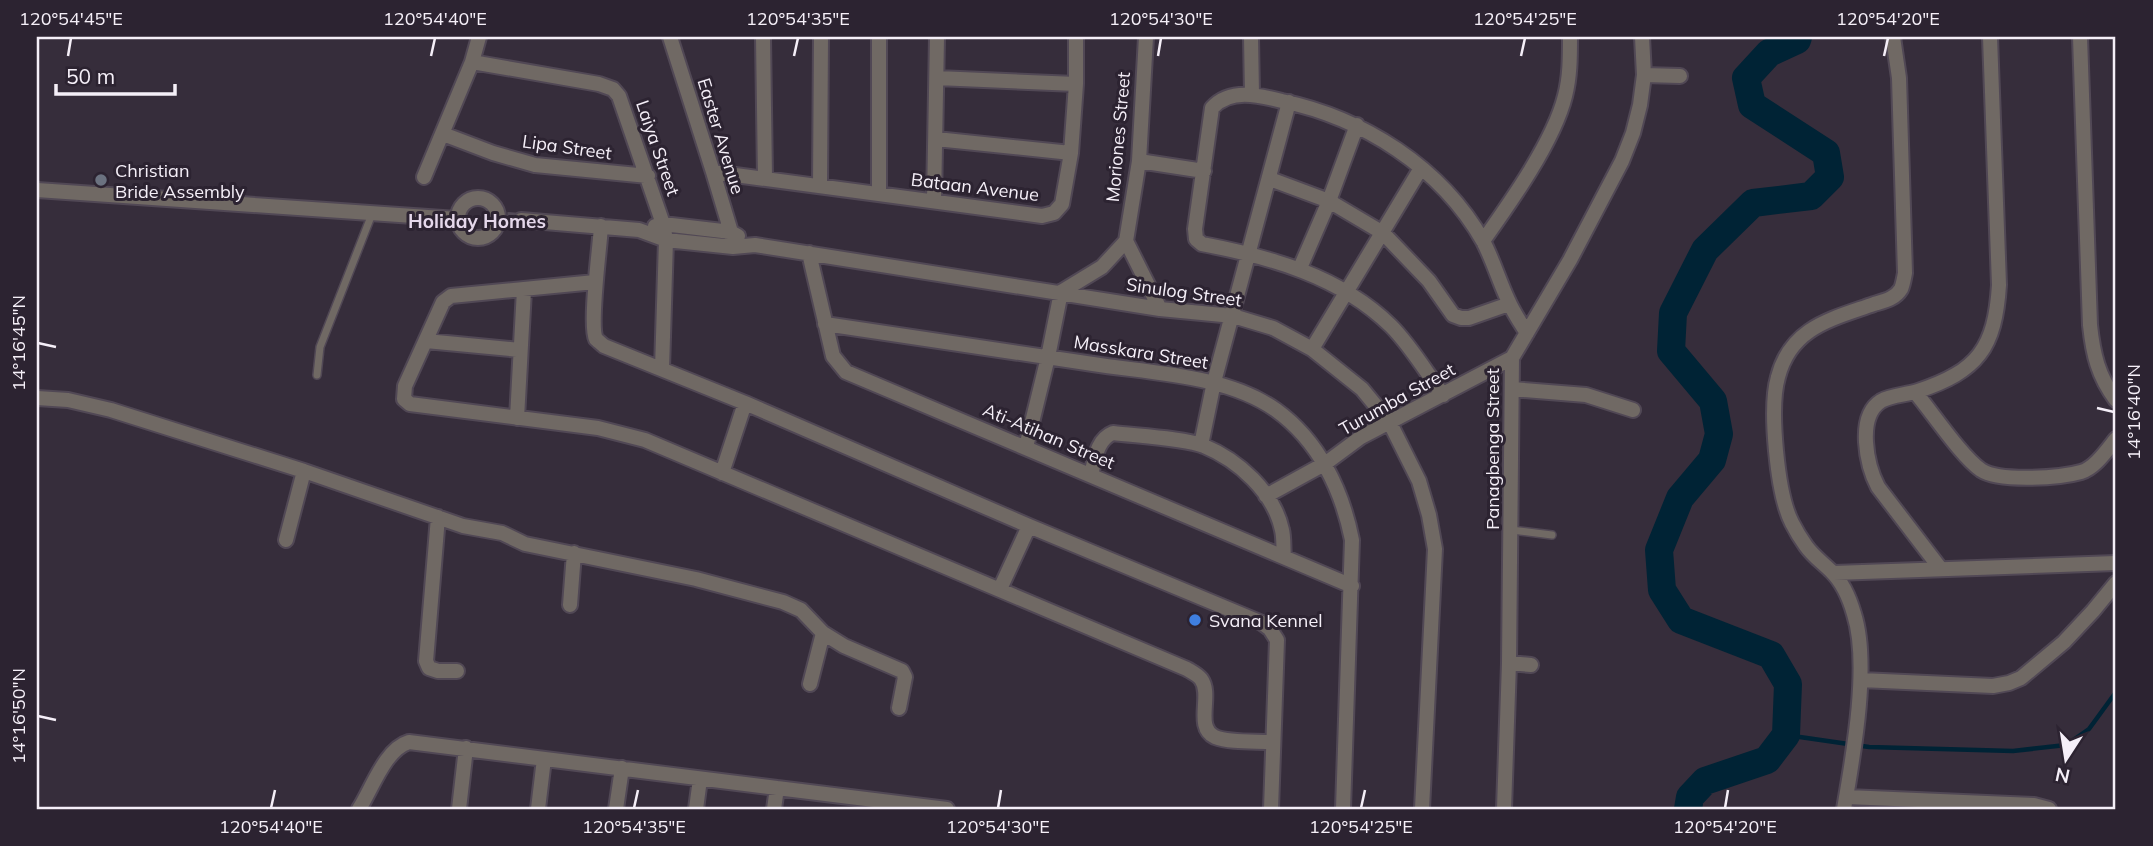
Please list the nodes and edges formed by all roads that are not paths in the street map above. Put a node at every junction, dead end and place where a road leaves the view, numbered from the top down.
1 (479, 37) edge
2 (670, 37) edge
3 (763, 37) edge
4 (821, 37) edge
5 (878, 37) edge
6 (937, 37) edge
7 (1076, 37) edge
8 (1146, 37) edge
9 (1251, 37) edge
10 (1570, 37) edge
11 (1642, 37) edge
12 (1893, 37) edge
13 (1990, 37) edge
14 (2080, 37) edge
15 (471, 62) junction
16 (1644, 75) junction
17 (1680, 76) dead end
18 (937, 78) junction
19 (1076, 84) junction
20 (1252, 94) junction
21 (1289, 102) junction
22 (1357, 125) junction
23 (443, 134) junction
24 (936, 139) junction
25 (1071, 153) junction
26 (1139, 162) junction
27 (1422, 168) junction
28 (1203, 171) junction
29 (713, 172) junction
30 (648, 176) junction
31 (424, 177) dead end
32 (765, 178) junction
33 (1270, 179) junction
34 (820, 186) junction
35 (37, 190) edge
36 (879, 194) junction
37 (934, 201) junction
38 (1329, 201) junction
39 (372, 213) junction
40 (457, 219) junction
41 (509, 219) junction
42 (663, 224) junction
43 (601, 226) junction
44 (639, 230) junction
45 (1383, 233) junction
46 (666, 240) junction
47 (732, 240) junction
48 (1126, 241) junction
49 (1483, 241) junction
50 (808, 253) junction
51 (1249, 253) junction
52 (1300, 268) junction
53 (596, 282) junction
54 (524, 290) junction
55 (1061, 292) junction
56 (1346, 293) junction
57 (1510, 304) junction
58 (1160, 309) junction
59 (1233, 316) junction
60 (825, 324) junction
61 (1527, 333) junction
62 (426, 341) junction
63 (1312, 349) junction
64 (520, 350) junction
65 (1048, 357) junction
66 (1512, 358) junction
67 (662, 369) junction
68 (317, 375) dead end
69 (1214, 383) junction
70 (1512, 389) junction
71 (1915, 392) junction
72 (1443, 395) junction
73 (37, 398) edge
74 (2116, 400) edge
75 (745, 403) junction
76 (1633, 410) dead end
77 (517, 418) junction
78 (1390, 423) junction
79 (2116, 439) edge
80 (1201, 445) junction
81 (1026, 447) junction
82 (1326, 463) junction
83 (304, 471) junction
84 (722, 473) junction
85 (1091, 475) junction
86 (1266, 496) junction
87 (438, 517) junction
88 (1030, 526) junction
89 (1511, 530) junction
90 (1552, 535) dead end
91 (286, 540) dead end
92 (574, 553) junction
93 (1284, 557) junction
94 (2116, 563) edge
95 (1940, 568) junction
96 (1834, 573) junction
97 (2116, 583) edge
98 (1352, 586) junction
99 (1000, 589) junction
100 (570, 605) dead end
101 (823, 633) junction
102 (1509, 663) junction
103 (1531, 665) dead end
104 (457, 671) dead end
105 (1861, 680) junction
106 (810, 684) dead end
107 (899, 708) dead end
108 (1272, 742) junction
109 (466, 748) junction
110 (544, 759) junction
111 (622, 768) junction
112 (700, 779) junction
113 (777, 788) junction
114 (1845, 803) edge
115 (853, 804) edge
116 (364, 806) edge
117 (1969, 806) edge
118 (459, 809) edge
119 (538, 809) edge
120 (616, 809) edge
121 (696, 809) edge
122 (774, 809) edge
123 (938, 809) edge
124 (1271, 809) edge
125 (1343, 809) edge
126 (1422, 809) edge
127 (1504, 809) edge
128 (2049, 809) edge

1 - 15 street
2 - 29 street, Easter Avenue
3 - 32 street
4 - 34 street
5 - 36 street
6 - 18 street
7 - 19 street, Bataan Avenue
8 - 26 street, Moriones Street
9 - 20 street
10 - 49 street
11 - 16 street, Panagbenga Street
12 - 96 street
13 - 71 street
14 - 74 street
15 - 23 street
15 - 30 street, Laiya Street
16 - 17 street
16 - 61 street, Panagbenga Street
18 - 19 street
18 - 24 street
19 - 25 street, Bataan Avenue
20 - 21 street
20 - 28 street
21 - 22 street
21 - 33 street
22 - 27 street
22 - 38 street
23 - 30 street, Lipa Street
23 - 31 street
24 - 25 street
24 - 37 street
25 - 37 street, Bataan Avenue
26 - 28 street
26 - 48 street, Moriones Street
27 - 45 street
27 - 49 street
28 - 51 street
29 - 32 street, Bataan Avenue
29 - 47 street, Easter Avenue
30 - 42 street, Laiya Street
32 - 34 street, Bataan Avenue
33 - 38 street
33 - 51 street
34 - 36 street, Bataan Avenue
35 - 39 street
36 - 37 street, Bataan Avenue
38 - 45 street
38 - 52 street
39 - 40 street
39 - 68 lane
40 - 41 street
40 - 41 street
41 - 43 street
42 - 44 street
42 - 46 street, Laiya Street
42 - 47 street
43 - 44 street
43 - 53 street
44 - 46 street
45 - 56 street
45 - 57 street
46 - 47 street
46 - 67 street, Laiya Street
47 - 50 street, Sinulog Street
48 - 55 street
48 - 58 street
49 - 57 street
50 - 55 street, Sinulog Street
50 - 60 street, Ati-Atihan Street
51 - 52 street
51 - 59 street
52 - 56 street
53 - 54 street
53 - 67 street
54 - 62 street
54 - 64 street
55 - 58 street, Sinulog Street
55 - 65 street
56 - 63 street
56 - 72 street
57 - 61 street
58 - 59 street, Sinulog Street
59 - 63 street, Sinulog Street
59 - 69 street
60 - 65 street, Masskara Street
60 - 81 street, Ati-Atihan Street
61 - 66 street, Panagbenga Street
62 - 64 street
62 - 77 street
63 - 78 street, Sinulog Street
64 - 77 street
65 - 69 street, Masskara Street
65 - 81 street
66 - 70 street, Panagbenga Street
66 - 72 street, Turumba Street
67 - 75 street
69 - 80 street
69 - 82 street, Masskara Street
70 - 76 street
70 - 89 street, Panagbenga Street
71 - 79 street
71 - 95 street
72 - 78 street, Turumba Street
73 - 83 street
75 - 84 street
75 - 88 street
77 - 84 street
78 - 82 street, Turumba Street
78 - 126 street, Sinulog Street
80 - 85 street
80 - 86 street
81 - 85 street, Ati-Atihan Street
82 - 86 street, Turumba Street
82 - 98 street, Masskara Street
83 - 87 street
83 - 91 street
84 - 99 street
85 - 93 street, Ati-Atihan Street
86 - 93 street
87 - 92 street
87 - 104 street
88 - 99 street
88 - 108 street
89 - 90 lane
89 - 102 street, Panagbenga Street
92 - 100 street
92 - 101 street
93 - 98 street, Ati-Atihan Street
94 - 95 street
95 - 96 street
96 - 105 street
97 - 105 street
98 - 125 street, Masskara Street
99 - 108 street
101 - 106 street
101 - 107 street
102 - 103 street
102 - 127 street, Panagbenga Street
105 - 114 street
108 - 124 street
109 - 110 street
109 - 116 street
109 - 118 street
110 - 111 street
110 - 119 street
111 - 112 street
111 - 120 street
112 - 113 street
112 - 121 street
113 - 115 street
113 - 122 street
114 - 117 street
115 - 123 street
117 - 128 street

